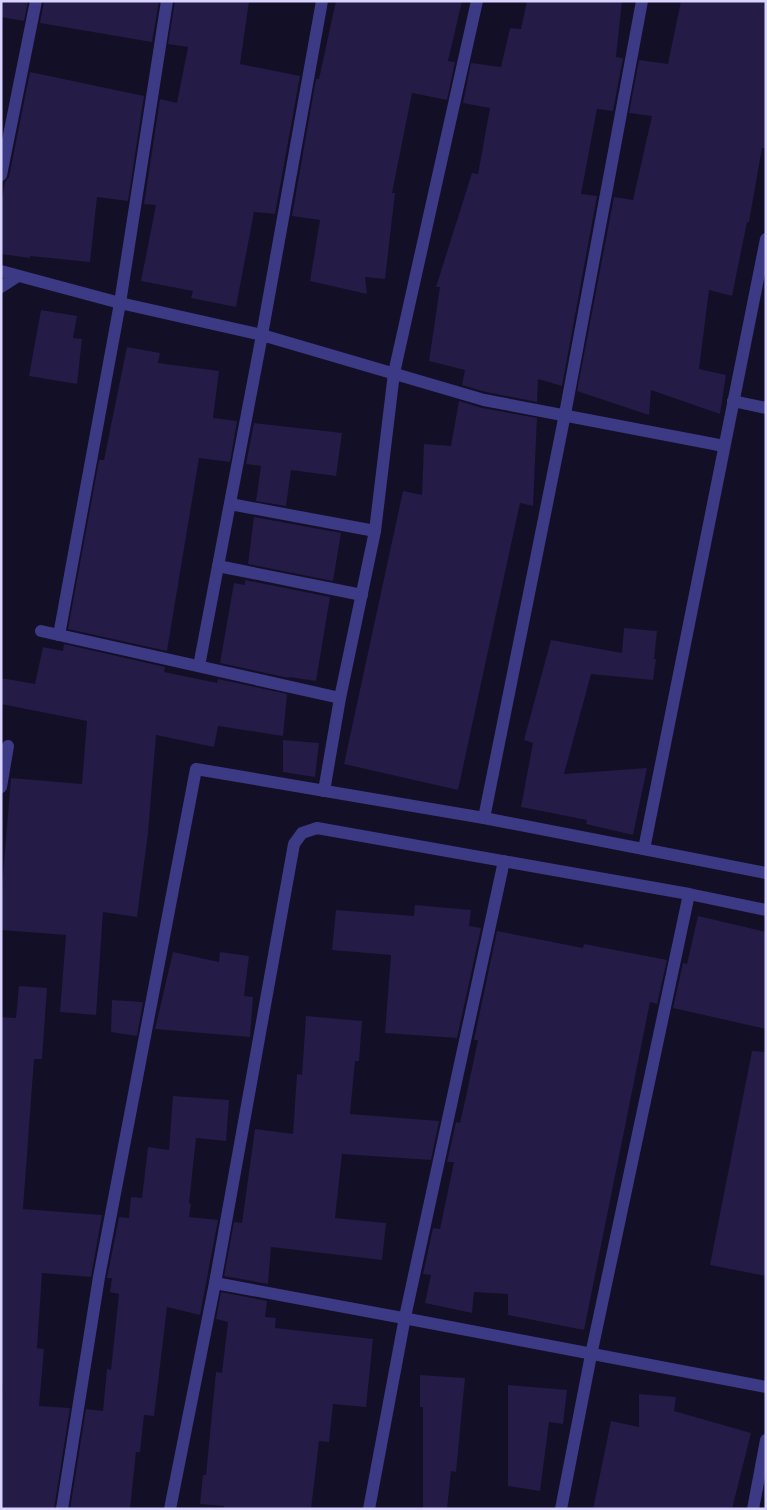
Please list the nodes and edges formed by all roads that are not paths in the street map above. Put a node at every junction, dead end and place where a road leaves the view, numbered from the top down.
1 (36, 1) edge
2 (167, 1) edge
3 (322, 1) edge
4 (477, 1) edge
5 (642, 1) edge
6 (1, 175) edge
7 (765, 246) edge
8 (1, 272) edge
9 (18, 276) junction
10 (1, 287) edge
11 (120, 303) junction
12 (262, 335) junction
13 (394, 373) junction
14 (733, 401) junction
15 (766, 408) edge
16 (565, 414) junction
17 (724, 446) junction
18 (230, 504) junction
19 (375, 531) junction
20 (218, 566) junction
21 (362, 595) junction
22 (41, 631) dead end
23 (59, 634) junction
24 (199, 666) junction
25 (340, 698) junction
26 (8, 746) dead end
27 (1, 788) edge
28 (324, 791) junction
29 (484, 818) junction
30 (644, 849) junction
31 (504, 860) junction
32 (766, 873) edge
33 (689, 894) junction
34 (766, 910) edge
35 (215, 1283) junction
36 (404, 1318) junction
37 (590, 1354) junction
38 (766, 1387) edge
39 (766, 1440) edge
40 (62, 1509) edge
41 (170, 1509) edge
42 (369, 1509) edge
43 (561, 1509) edge
44 (753, 1509) edge

1 - 6 street
2 - 11 street
3 - 12 street
4 - 13 street
5 - 16 street
7 - 14 street
8 - 9 street
9 - 10 street
9 - 11 street
11 - 12 street
11 - 23 street
12 - 13 street
12 - 18 street
13 - 16 street
13 - 19 street
14 - 15 street
14 - 17 street
16 - 17 street
16 - 29 street
17 - 30 street
18 - 19 street
18 - 20 street
19 - 21 street
20 - 21 street
20 - 24 street
21 - 25 street
22 - 23 street
23 - 24 street
24 - 25 street
25 - 28 street
26 - 27 street
28 - 29 street
28 - 40 street
29 - 30 street
30 - 32 street
31 - 33 street
31 - 35 street
31 - 36 street
33 - 34 street
33 - 37 street
35 - 36 street
35 - 41 street
36 - 37 street
36 - 42 street
37 - 38 street
37 - 43 street
39 - 44 street

